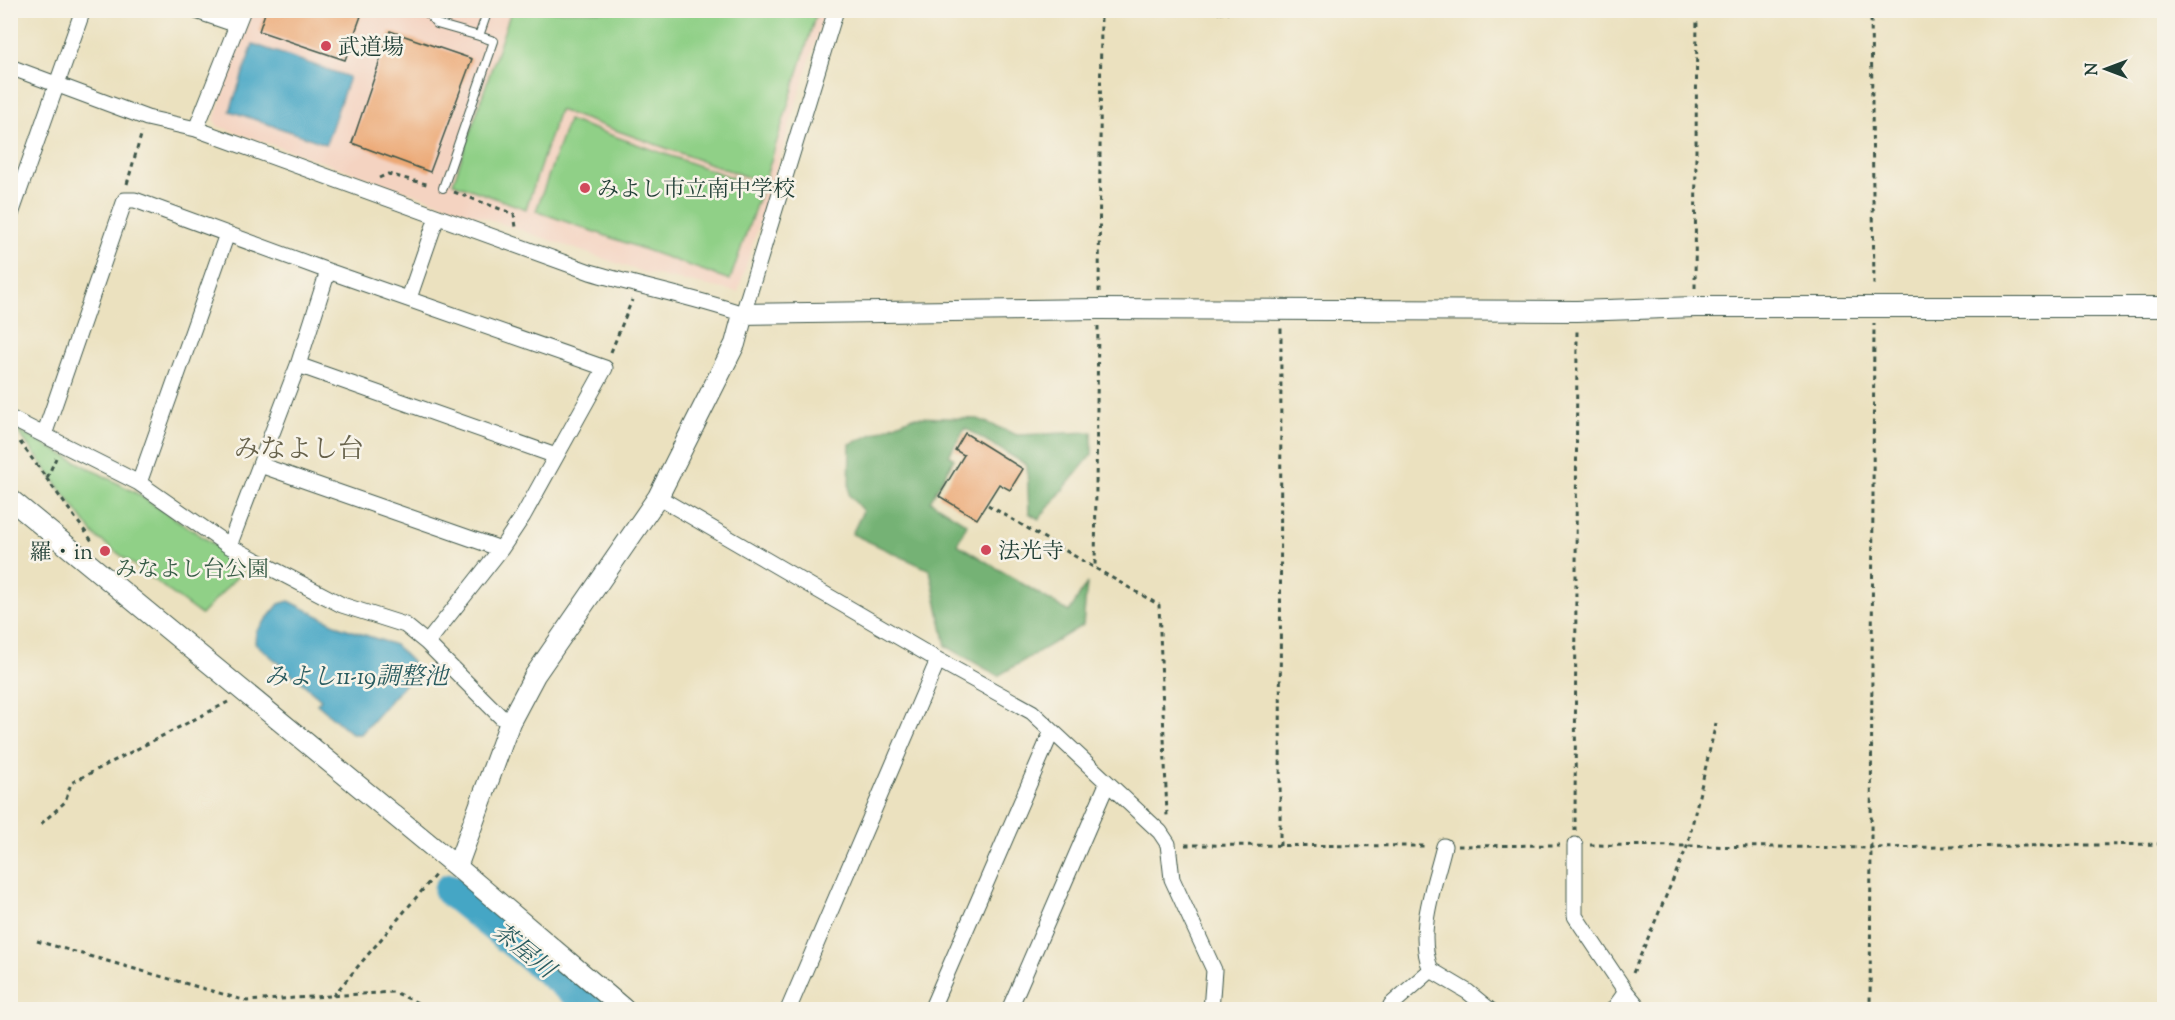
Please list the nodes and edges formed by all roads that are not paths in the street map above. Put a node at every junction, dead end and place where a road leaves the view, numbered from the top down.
1 (83, 10) edge
2 (193, 10) edge
3 (243, 10) edge
4 (425, 10) edge
5 (488, 10) edge
6 (837, 10) edge
7 (237, 25) junction
8 (479, 36) junction
9 (10, 67) edge
10 (57, 85) junction
11 (196, 129) junction
12 (443, 188) road end
13 (10, 217) edge
14 (437, 217) junction
15 (227, 234) junction
16 (328, 271) junction
17 (408, 298) junction
18 (2164, 307) edge
19 (743, 314) junction
20 (298, 365) junction
21 (10, 418) edge
22 (44, 435) junction
23 (556, 456) junction
24 (260, 465) junction
25 (139, 483) junction
26 (658, 497) junction
27 (10, 499) edge
28 (229, 546) junction
29 (501, 549) junction
30 (427, 643) junction
31 (938, 660) junction
32 (510, 722) junction
33 (1052, 731) junction
34 (1107, 784) junction
35 (1575, 845) road end
36 (1444, 846) road end
37 (453, 863) junction
38 (1431, 970) junction
39 (1626, 992) junction
40 (625, 1010) edge
41 (788, 1010) edge
42 (932, 1010) edge
43 (1009, 1010) edge
44 (1211, 1010) edge
45 (1389, 1010) edge
46 (1490, 1010) edge
47 (1613, 1010) edge
48 (1641, 1010) edge

1 - 10 street
2 - 7 street
3 - 7 street
4 - 8 lane
5 - 8 lane
6 - 19 street
7 - 11 street
8 - 12 lane
9 - 10 street
10 - 11 street
10 - 13 street
11 - 14 street
14 - 17 street
14 - 19 street
15 - 16 street
15 - 22 street
15 - 25 street
16 - 17 street
16 - 20 street
17 - 23 street
18 - 19 street
19 - 26 street
20 - 23 street
20 - 24 street
21 - 22 street
22 - 25 street
23 - 29 street
24 - 28 street
24 - 29 street
25 - 28 street
26 - 31 street
26 - 32 street
27 - 37 street
28 - 30 street
29 - 30 street
30 - 32 street
31 - 33 street
31 - 41 street
32 - 37 street
33 - 34 street
33 - 42 street
34 - 43 street
34 - 44 street
35 - 39 street
36 - 38 street
37 - 40 street
38 - 45 street
38 - 46 street
39 - 47 street
39 - 48 street

